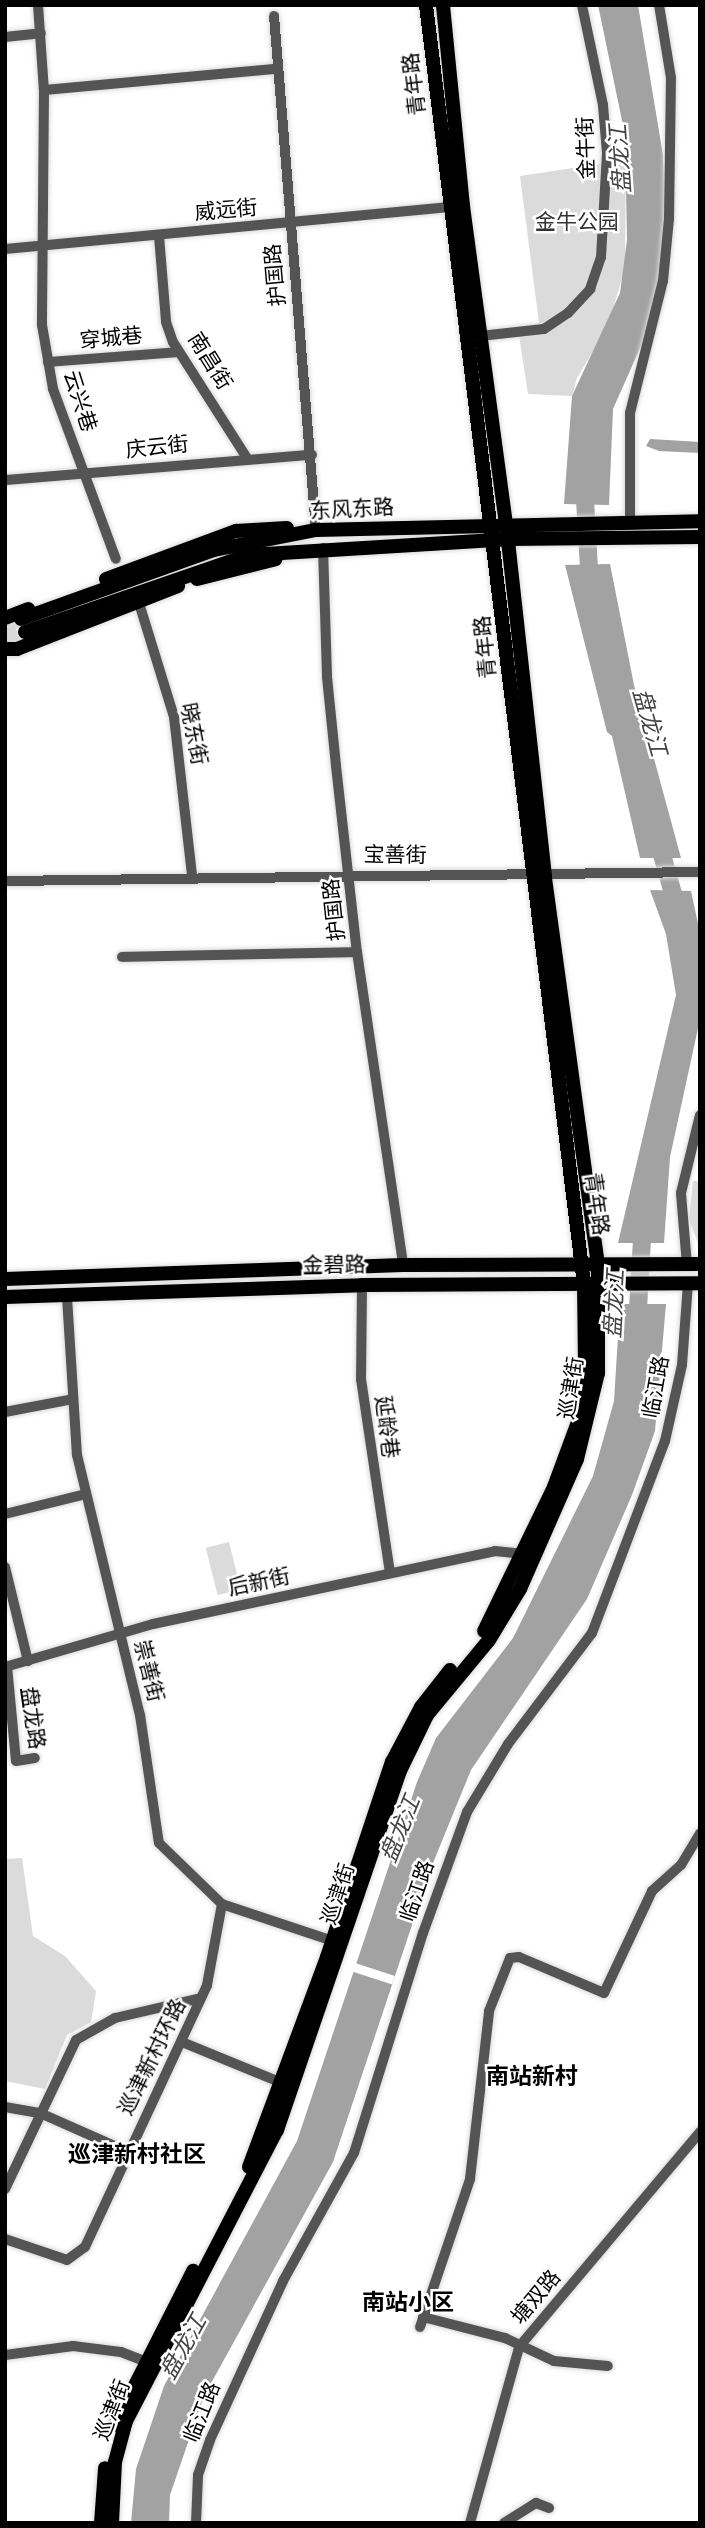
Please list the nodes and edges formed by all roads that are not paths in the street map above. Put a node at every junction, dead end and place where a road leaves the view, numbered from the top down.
1 (38, 5) edge
2 (426, 5) edge
3 (443, 5) edge
4 (582, 5) edge
5 (659, 5) edge
6 (274, 16) dead end
7 (41, 33) junction
8 (5, 37) edge
9 (276, 69) junction
10 (44, 90) junction
11 (450, 207) junction
12 (290, 223) junction
13 (159, 236) junction
14 (41, 247) junction
15 (5, 249) edge
16 (480, 336) junction
17 (178, 352) junction
18 (48, 362) junction
19 (312, 455) junction
20 (247, 458) junction
21 (85, 473) junction
22 (5, 480) edge
23 (700, 521) edge
24 (630, 522) junction
25 (499, 524) junction
26 (316, 530) junction
27 (700, 537) edge
28 (501, 540) junction
29 (323, 548) junction
30 (304, 550) junction
31 (116, 559) dead end
32 (139, 603) junction
33 (5, 618) tunnel mouth
34 (5, 649) edge
35 (694, 872) edge
36 (349, 873) junction
37 (192, 876) junction
38 (538, 876) junction
39 (5, 881) edge
40 (357, 952) junction
41 (122, 957) dead end
42 (700, 1115) edge
43 (693, 1264) edge
44 (403, 1265) junction
45 (583, 1265) junction
46 (598, 1265) junction
47 (5, 1279) edge
48 (694, 1283) edge
49 (584, 1284) junction
50 (604, 1284) junction
51 (362, 1285) junction
52 (5, 1297) edge
53 (67, 1297) junction
54 (73, 1399) junction
55 (5, 1412) edge
56 (86, 1494) junction
57 (5, 1514) edge
58 (524, 1554) junction
59 (5, 1567) edge
60 (390, 1573) junction
61 (119, 1633) junction
62 (28, 1661) junction
63 (6, 1667) edge
64 (35, 1758) dead end
65 (11, 1762) edge
66 (700, 1833) edge
67 (222, 1904) junction
68 (338, 1943) junction
69 (201, 1998) junction
70 (182, 2042) junction
71 (282, 2083) junction
72 (5, 2107) edge
73 (40, 2113) junction
74 (700, 2132) edge
75 (128, 2152) junction
76 (5, 2189) edge
77 (5, 2239) edge
78 (519, 2347) junction
79 (5, 2355) edge
80 (144, 2361) junction
81 (608, 2366) dead end
82 (550, 2508) dead end
83 (101, 2523) edge
84 (112, 2523) edge
85 (196, 2523) edge
86 (470, 2523) edge
87 (504, 2523) edge

1 - 7 street, 云兴巷
2 - 11 main road, 青年路
3 - 16 main road, 青年路
4 - 16 street, 金牛街
5 - 24 street
6 - 9 street, 护国路
7 - 8 street
7 - 10 street, 云兴巷
9 - 10 street
9 - 12 street, 护国路
10 - 14 street, 云兴巷
11 - 12 street, 威远街
11 - 25 main road, 青年路
12 - 13 street, 威远街
12 - 19 street, 护国路
13 - 14 street, 威远街
13 - 17 street, 南昌街
14 - 15 street, 威远街
14 - 18 street, 云兴巷
16 - 25 main road, 青年路
17 - 18 street, 穿城巷
17 - 20 street, 南昌街
18 - 21 street, 云兴巷
19 - 20 street, 庆云街
19 - 26 street, 护国路
20 - 21 street, 庆云街
21 - 22 street, 庆云街
21 - 31 street, 云兴巷
23 - 24 main road, 东风东路
24 - 25 main road, 东风东路
25 - 26 main road, 东风东路
25 - 28 main road, 青年路
26 - 30 main road, 东风东路
26 - 33 main road
27 - 28 main road, 东风东路
28 - 29 main road, 东风东路
28 - 38 main road, 青年路
29 - 30 main road, 东风东路
29 - 36 street, 护国路
30 - 32 main road
32 - 34 main road
32 - 37 street, 晓东街
35 - 38 street, 宝善街
36 - 37 street, 宝善街
36 - 38 street, 宝善街
36 - 40 street, 护国路
37 - 39 street, 宝善街
38 - 45 main road, 青年路
38 - 46 main road, 青年路
40 - 41 street
40 - 44 street, 护国路
42 - 43 street
43 - 46 main road, 金碧路
44 - 45 main road, 金碧路
44 - 47 main road, 金碧路
45 - 46 main road, 金碧路
45 - 49 main road, 青年路
46 - 50 main road, 青年路
48 - 50 main road, 金碧路
48 - 85 street, 临江路
49 - 50 main road, 金碧路
49 - 51 main road, 金碧路
49 - 58 main road, 巡津街
50 - 68 main road, 巡津街
51 - 53 main road, 金碧路
51 - 60 street, 延龄巷
52 - 53 main road, 金碧路
53 - 54 street, 崇善街
54 - 55 street
54 - 56 street, 崇善街
56 - 57 street
56 - 61 street, 崇善街
58 - 60 street, 后新街
58 - 68 main road, 巡津街
59 - 62 street
60 - 61 street, 后新街
61 - 62 street, 后新街
61 - 67 street, 崇善街
62 - 63 street, 后新街
63 - 65 street, 盘龙路
64 - 65 street, 盘龙路
66 - 78 street
67 - 68 street, 崇善街
67 - 69 street
68 - 71 main road, 巡津街
68 - 84 main road, 巡津街
69 - 70 street, 巡津新村环路
69 - 73 street, 巡津新村环路
70 - 71 street
70 - 75 street, 巡津新村环路
71 - 80 main road, 巡津街
72 - 73 street
73 - 75 street
73 - 76 street, 巡津新村环路
74 - 78 street, 塘双路
75 - 77 street, 巡津新村环路
78 - 81 street
78 - 86 street, 塘双路
79 - 80 street
80 - 83 main road, 巡津街
82 - 87 street

